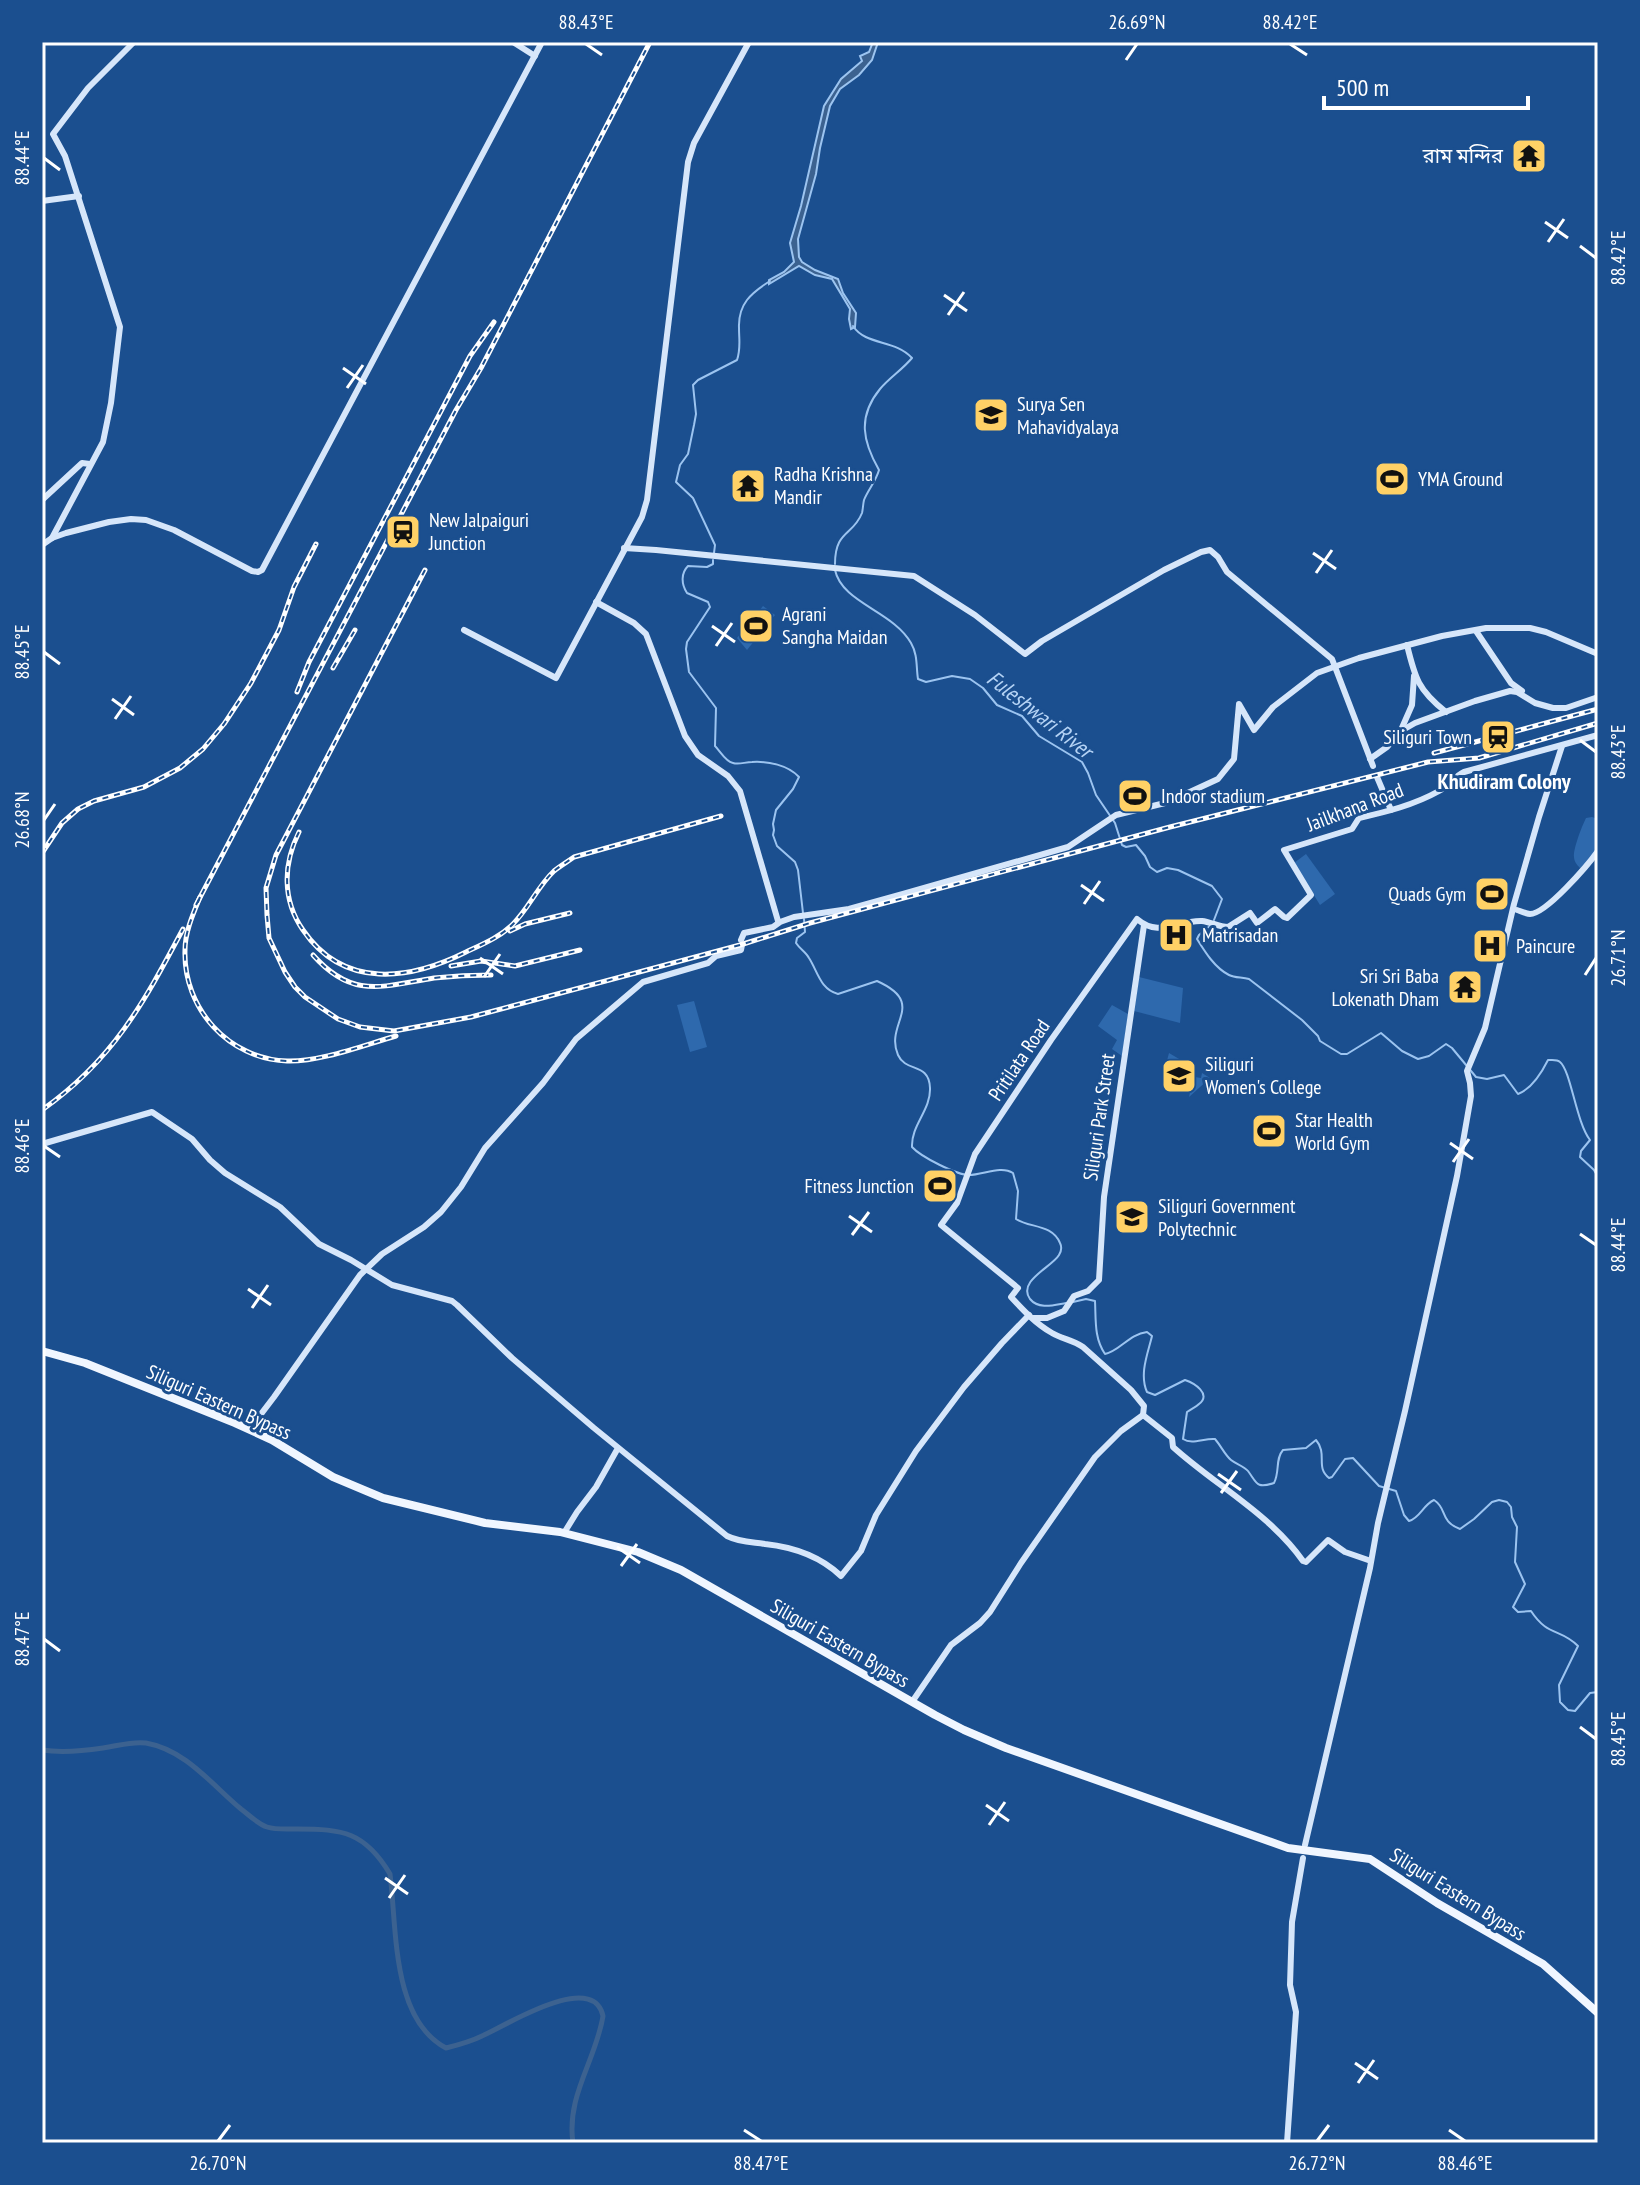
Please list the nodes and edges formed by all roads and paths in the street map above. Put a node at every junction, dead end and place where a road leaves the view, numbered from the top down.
1 (134, 42) edge
2 (513, 42) edge
3 (542, 42) edge
4 (749, 42) edge
5 (535, 56) junction
6 (79, 196) junction
7 (42, 201) edge
8 (90, 464) junction
9 (42, 500) edge
10 (52, 538) junction
11 (42, 545) edge
12 (629, 546) junction
13 (596, 602) junction
14 (466, 631) dead end
15 (1476, 631) junction
16 (1407, 645) junction
17 (1598, 654) edge
18 (1337, 666) junction
19 (1414, 676) junction
20 (1598, 695) edge
21 (1446, 712) junction
22 (1401, 731) junction
23 (1598, 735) edge
24 (1562, 746) junction
25 (1377, 777) dead end
26 (1391, 810) junction
27 (1598, 851) edge
28 (1515, 909) junction
29 (778, 921) dead end
30 (1141, 922) junction
31 (42, 1144) edge
32 (366, 1269) junction
33 (1031, 1317) junction
34 (42, 1353) edge
35 (1143, 1415) junction
36 (258, 1418) junction
37 (246, 1429) junction
38 (260, 1435) junction
39 (618, 1448) junction
40 (564, 1533) junction
41 (1371, 1561) junction
42 (680, 1572) junction
43 (911, 1704) junction
44 (1304, 1853) junction
45 (1598, 2015) edge
46 (1287, 2143) edge

1 - 6 street
2 - 5 street
3 - 5 street
4 - 12 street
5 - 10 street
6 - 7 street
6 - 8 street
8 - 9 street
8 - 10 street
10 - 11 street
12 - 13 street
12 - 18 street
13 - 14 street
13 - 29 street
15 - 16 street
15 - 17 street
15 - 20 street
16 - 18 street
16 - 19 street
18 - 22 street
18 - 32 street
19 - 21 street
19 - 22 street
20 - 21 street
21 - 22 street
23 - 24 street, Jailkhana Road
24 - 26 street, Jailkhana Road
24 - 28 street
25 - 26 street
26 - 30 street, Jailkhana Road
27 - 28 street
28 - 41 street
30 - 33 street, Siliguri Park Street
30 - 33 street, Pritilata Road
31 - 32 street
32 - 36 street
32 - 39 street
33 - 35 street
33 - 39 street
34 - 37 main road, Siliguri Eastern Bypass
35 - 41 street
35 - 43 street
36 - 37 street
36 - 38 street
37 - 38 main road, Siliguri Eastern Bypass
37 - 42 main road, Siliguri Eastern Bypass
38 - 40 main road, Siliguri Eastern Bypass
39 - 40 street
40 - 42 main road, Siliguri Eastern Bypass
41 - 44 street
42 - 43 main road, Siliguri Eastern Bypass
43 - 44 main road, Siliguri Eastern Bypass
44 - 45 main road, Siliguri Eastern Bypass
44 - 46 street

